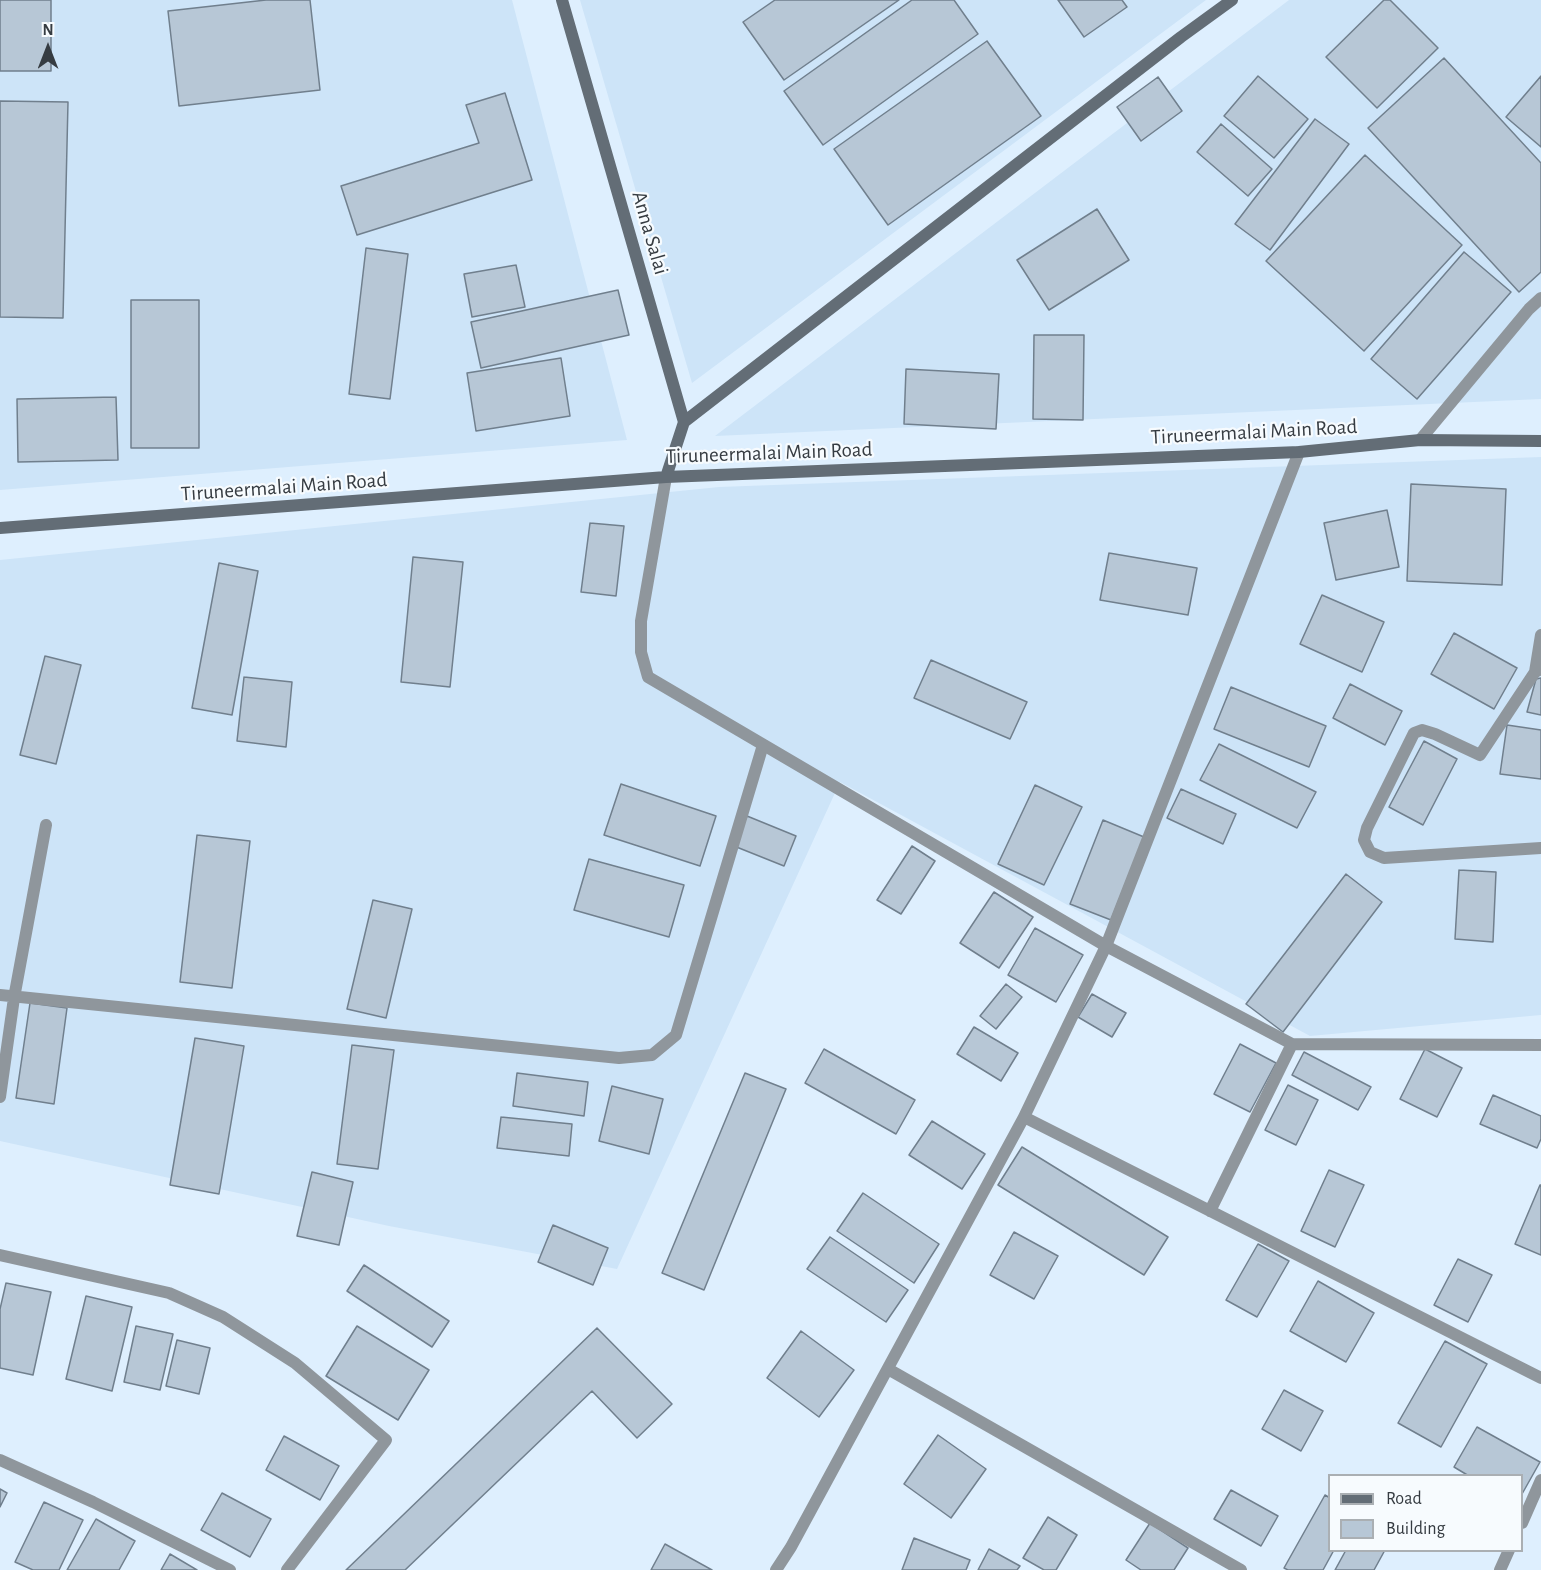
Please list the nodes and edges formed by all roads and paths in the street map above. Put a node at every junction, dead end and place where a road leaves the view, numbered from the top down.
1 (562, 0) edge
2 (1232, 0) edge
3 (1541, 298) edge
4 (684, 422) junction
5 (1420, 440) junction
6 (1541, 441) edge
7 (1299, 452) junction
8 (666, 477) junction
9 (0, 528) edge
10 (1541, 635) edge
11 (1538, 670) edge
12 (763, 745) junction
13 (46, 825) dead end
14 (1541, 848) edge
15 (1106, 946) junction
16 (0, 995) edge
17 (14, 998) junction
18 (1292, 1044) junction
19 (1541, 1046) edge
20 (0, 1097) edge
21 (1024, 1117) junction
22 (1210, 1210) junction
23 (0, 1255) edge
24 (888, 1369) junction
25 (1541, 1377) edge
26 (0, 1460) edge
27 (1541, 1480) edge
28 (1523, 1519) edge
29 (1509, 1552) edge
30 (230, 1570) edge
31 (287, 1570) edge
32 (776, 1570) edge
33 (1241, 1570) edge
34 (1500, 1570) edge

1 - 4 main road, Anna Salai
2 - 4 main road
3 - 5 street
4 - 8 main road
5 - 6 main road, Tiruneermalai Main Road
5 - 7 main road, Tiruneermalai Main Road
7 - 8 main road, Tiruneermalai Main Road
7 - 15 street
8 - 9 main road, Tiruneermalai Main Road
8 - 12 street
10 - 11 street
11 - 14 street
12 - 15 street
12 - 17 street
13 - 17 street
15 - 18 street
15 - 21 street
16 - 17 street
17 - 20 street
18 - 19 street
18 - 22 street
21 - 22 street
21 - 24 street
22 - 25 street
23 - 31 street
24 - 32 street
24 - 33 street
26 - 30 street
27 - 28 street
29 - 34 street

